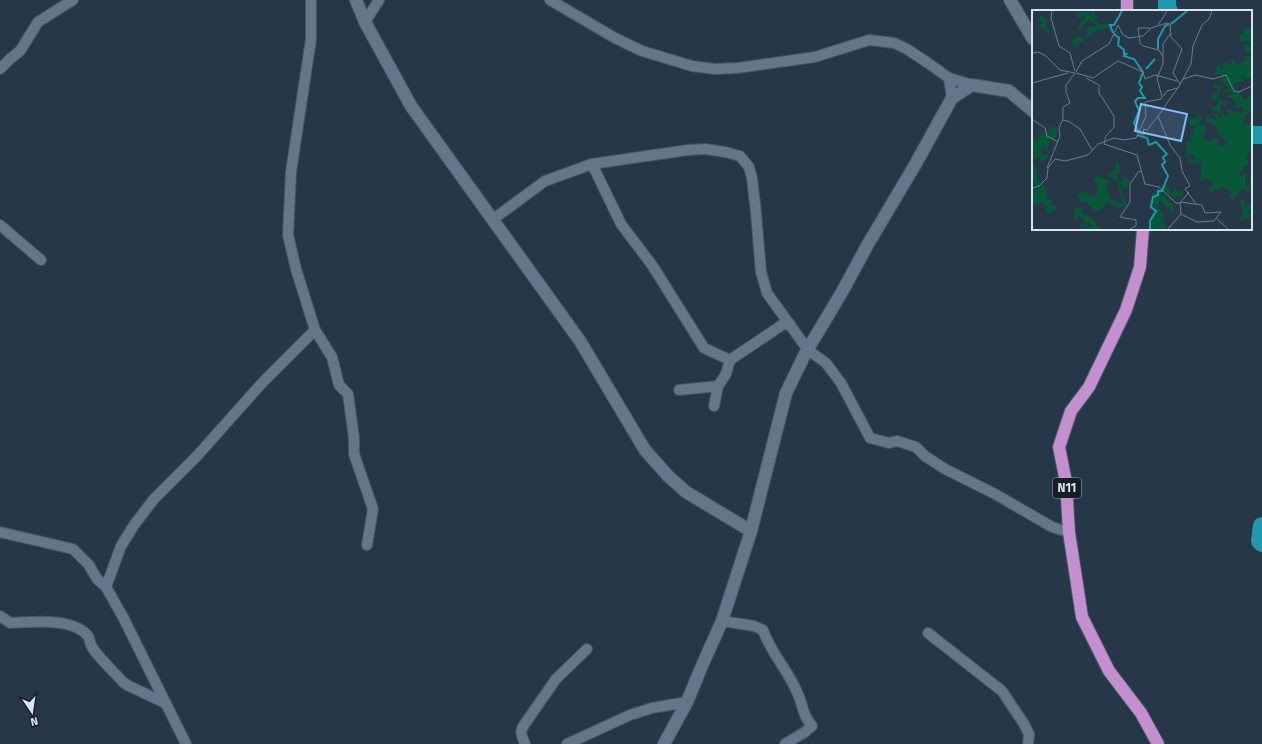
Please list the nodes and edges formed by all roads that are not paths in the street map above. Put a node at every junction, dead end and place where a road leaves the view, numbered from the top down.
1 (73, 0) edge
2 (311, 0) edge
3 (356, 0) edge
4 (379, 0) edge
5 (550, 0) edge
6 (1010, 0) edge
7 (365, 22) junction
8 (1032, 37) edge
9 (0, 69) edge
10 (948, 78) junction
11 (972, 85) junction
12 (952, 98) junction
13 (1032, 110) edge
14 (592, 164) junction
15 (492, 220) junction
16 (0, 225) edge
17 (1143, 230) edge
18 (41, 260) dead end
19 (790, 324) junction
20 (315, 330) junction
21 (808, 350) junction
22 (730, 360) junction
23 (718, 386) junction
24 (679, 390) dead end
25 (714, 406) dead end
26 (751, 531) junction
27 (0, 532) edge
28 (1069, 532) junction
29 (367, 545) dead end
30 (106, 587) junction
31 (0, 616) edge
32 (722, 622) junction
33 (928, 632) dead end
34 (587, 648) dead end
35 (687, 702) junction
36 (165, 703) junction
37 (186, 744) edge
38 (525, 744) edge
39 (567, 744) edge
40 (664, 744) edge
41 (785, 744) edge
42 (1028, 744) edge
43 (1158, 744) edge

1 - 9 street
2 - 20 street
3 - 7 street
4 - 7 street
5 - 10 street
6 - 8 street
7 - 15 street
10 - 11 street
10 - 12 street
11 - 12 street
11 - 13 street
12 - 21 street
14 - 15 street
14 - 19 street
14 - 22 street
15 - 26 street
16 - 18 street
17 - 28 highway, N11
19 - 21 street
19 - 22 street
20 - 29 street
20 - 30 street
21 - 26 street
21 - 28 street
22 - 23 street
23 - 24 street
23 - 25 street
26 - 32 street
27 - 30 street
28 - 43 highway, N11
30 - 36 street
31 - 36 street
32 - 35 street
32 - 41 street
33 - 42 street
34 - 38 street
35 - 39 street
35 - 40 street
36 - 37 street

